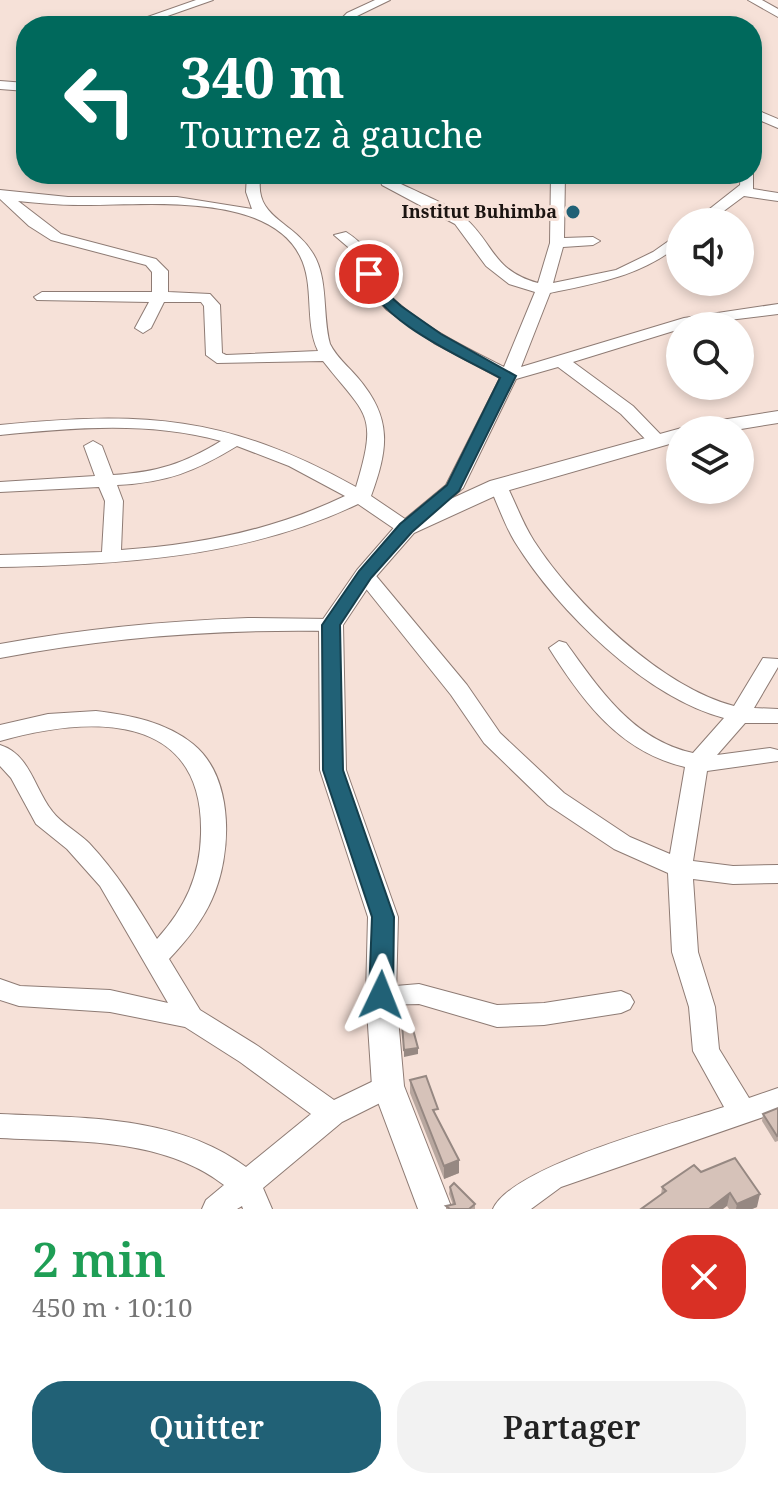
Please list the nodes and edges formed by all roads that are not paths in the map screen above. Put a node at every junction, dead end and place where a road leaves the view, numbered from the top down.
1 (207, 0) edge
2 (384, 0) edge
3 (754, 0) edge
4 (778, 14) edge
5 (158, 16) edge
6 (350, 16) edge
7 (251, 184) edge
8 (391, 184) edge
9 (558, 184) edge
10 (747, 184) edge
11 (742, 191) junction
12 (2, 194) edge
13 (778, 197) edge
14 (719, 208) edge
15 (264, 218) junction
16 (341, 235) dead end
17 (593, 241) dead end
18 (557, 243) junction
19 (666, 248) edge
20 (544, 290) junction
21 (160, 295) junction
22 (42, 297) dead end
23 (773, 314) edge
24 (143, 328) dead end
25 (328, 356) junction
26 (562, 362) junction
27 (509, 376) junction
28 (778, 417) edge
29 (754, 421) edge
30 (0, 430) edge
31 (666, 437) edge
32 (666, 439) edge
33 (235, 440) junction
34 (93, 446) dead end
35 (106, 482) junction
36 (498, 486) junction
37 (0, 487) edge
38 (362, 495) junction
39 (406, 528) junction
40 (111, 558) junction
41 (0, 561) edge
42 (365, 575) junction
43 (331, 625) junction
44 (559, 648) dead end
45 (0, 651) edge
46 (770, 663) dead end
47 (739, 715) junction
48 (778, 716) edge
49 (0, 733) edge
50 (0, 753) edge
51 (770, 756) dead end
52 (697, 763) junction
53 (680, 868) junction
54 (778, 874) edge
55 (155, 957) junction
56 (0, 989) edge
57 (381, 995) junction
58 (621, 1002) dead end
59 (191, 1018) junction
60 (388, 1086) junction
61 (778, 1100) edge
62 (741, 1110) junction
63 (332, 1114) junction
64 (0, 1126) edge
65 (244, 1183) junction
66 (216, 1209) edge
67 (258, 1209) edge
68 (435, 1209) edge
69 (507, 1209) edge

1 - 5 street
2 - 6 street
3 - 4 street
7 - 15 street
8 - 20 street
9 - 18 street
10 - 11 street
11 - 13 street
11 - 14 street
12 - 15 street
12 - 21 street
15 - 25 street
16 - 27 street
17 - 18 street
18 - 20 street
19 - 20 street
20 - 27 street
21 - 22 street
21 - 24 street
21 - 25 street
23 - 26 street
25 - 38 street
26 - 27 street
26 - 31 street
27 - 39 street
28 - 29 street
30 - 33 street
32 - 36 street
33 - 35 street
33 - 38 street
34 - 35 street
35 - 37 street
35 - 40 street
36 - 39 street
36 - 47 street
38 - 39 street
38 - 40 street
39 - 42 street
40 - 41 street
42 - 43 street
42 - 53 street
43 - 45 street
43 - 57 street
44 - 52 street
46 - 47 street
47 - 48 street
47 - 52 street
49 - 55 street
50 - 55 street
51 - 52 street
52 - 53 street
53 - 54 street
53 - 62 street
55 - 59 street
56 - 59 street
57 - 58 street
57 - 60 street
59 - 63 street
60 - 63 street
60 - 68 street
61 - 62 street
62 - 69 street
63 - 65 street
64 - 65 street
65 - 66 street
65 - 67 street

